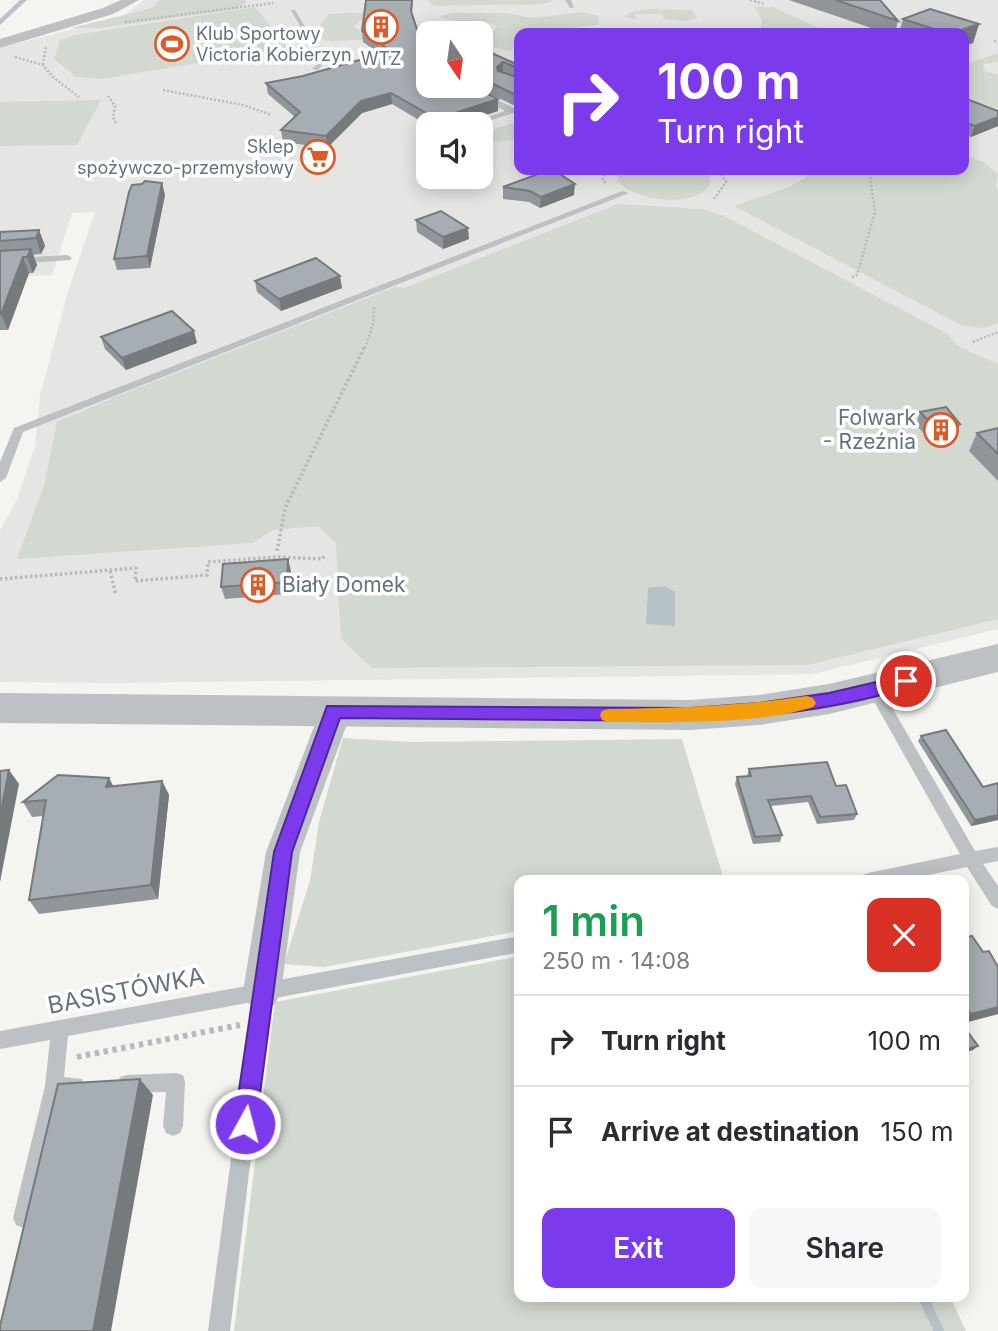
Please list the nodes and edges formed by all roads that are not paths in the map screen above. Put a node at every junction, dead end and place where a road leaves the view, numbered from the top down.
1 (24, 0) edge
2 (132, 0) edge
3 (568, 0) edge
4 (572, 7) dead end
5 (293, 11) dead end
6 (0, 23) edge
7 (0, 44) edge
8 (316, 69) edge
9 (488, 98) edge
10 (514, 110) edge
11 (514, 112) edge
12 (493, 118) edge
13 (625, 193) dead end
14 (67, 258) dead end
15 (0, 262) edge
16 (0, 478) edge
17 (998, 658) edge
18 (874, 690) junction
19 (0, 708) edge
20 (333, 711) junction
21 (998, 854) edge
22 (971, 859) junction
23 (892, 875) edge
24 (998, 901) edge
25 (514, 945) edge
26 (260, 1006) junction
27 (60, 1029) junction
28 (0, 1040) edge
29 (54, 1086) junction
30 (173, 1126) dead end
31 (23, 1218) edge
32 (219, 1331) edge

1 - 6 lane
2 - 7 street
3 - 4 lane
5 - 8 lane
9 - 10 lane
11 - 12 lane
13 - 16 lane
14 - 15 lane
17 - 18 street
18 - 20 street
18 - 22 lane
19 - 20 street
20 - 26 street
21 - 22 lane
22 - 23 lane
22 - 24 lane
25 - 26 lane, BASISTÓWKA
26 - 27 lane, BASISTÓWKA
26 - 32 lane
27 - 28 lane, BASISTÓWKA
27 - 29 lane
29 - 30 lane
29 - 31 lane

